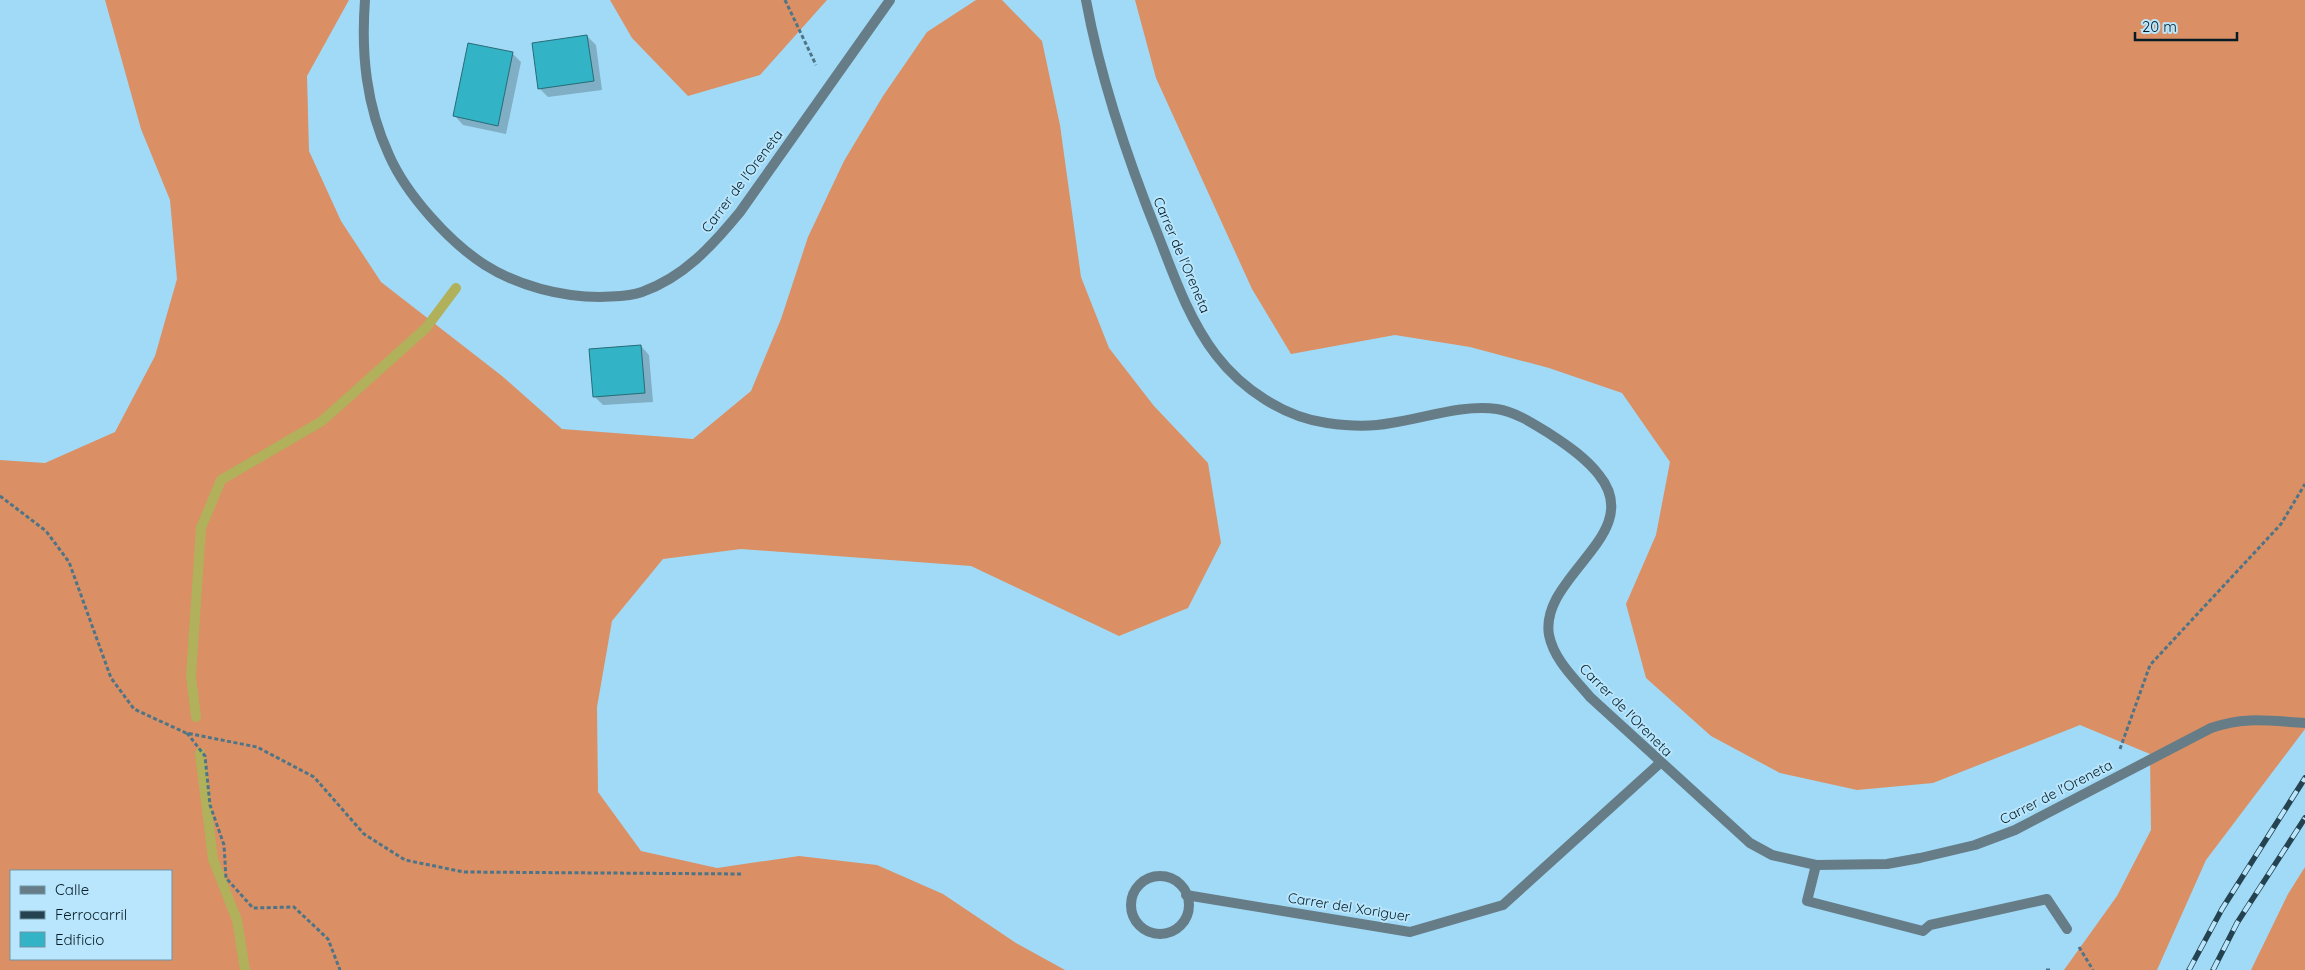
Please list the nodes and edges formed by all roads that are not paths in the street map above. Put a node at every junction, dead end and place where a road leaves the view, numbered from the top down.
1 (366, 0) edge
2 (890, 0) edge
3 (1086, 0) edge
4 (2303, 723) edge
5 (1660, 763) junction
6 (1816, 865) junction
7 (1186, 895) junction
8 (2066, 929) dead end

1 - 2 street, Carrer de l'Oreneta
3 - 5 street, Carrer de l'Oreneta
4 - 6 street, Carrer de l'Oreneta
5 - 6 street, Carrer de l'Oreneta
5 - 7 street, Carrer del Xoriguer
6 - 8 street
7 - 7 street

